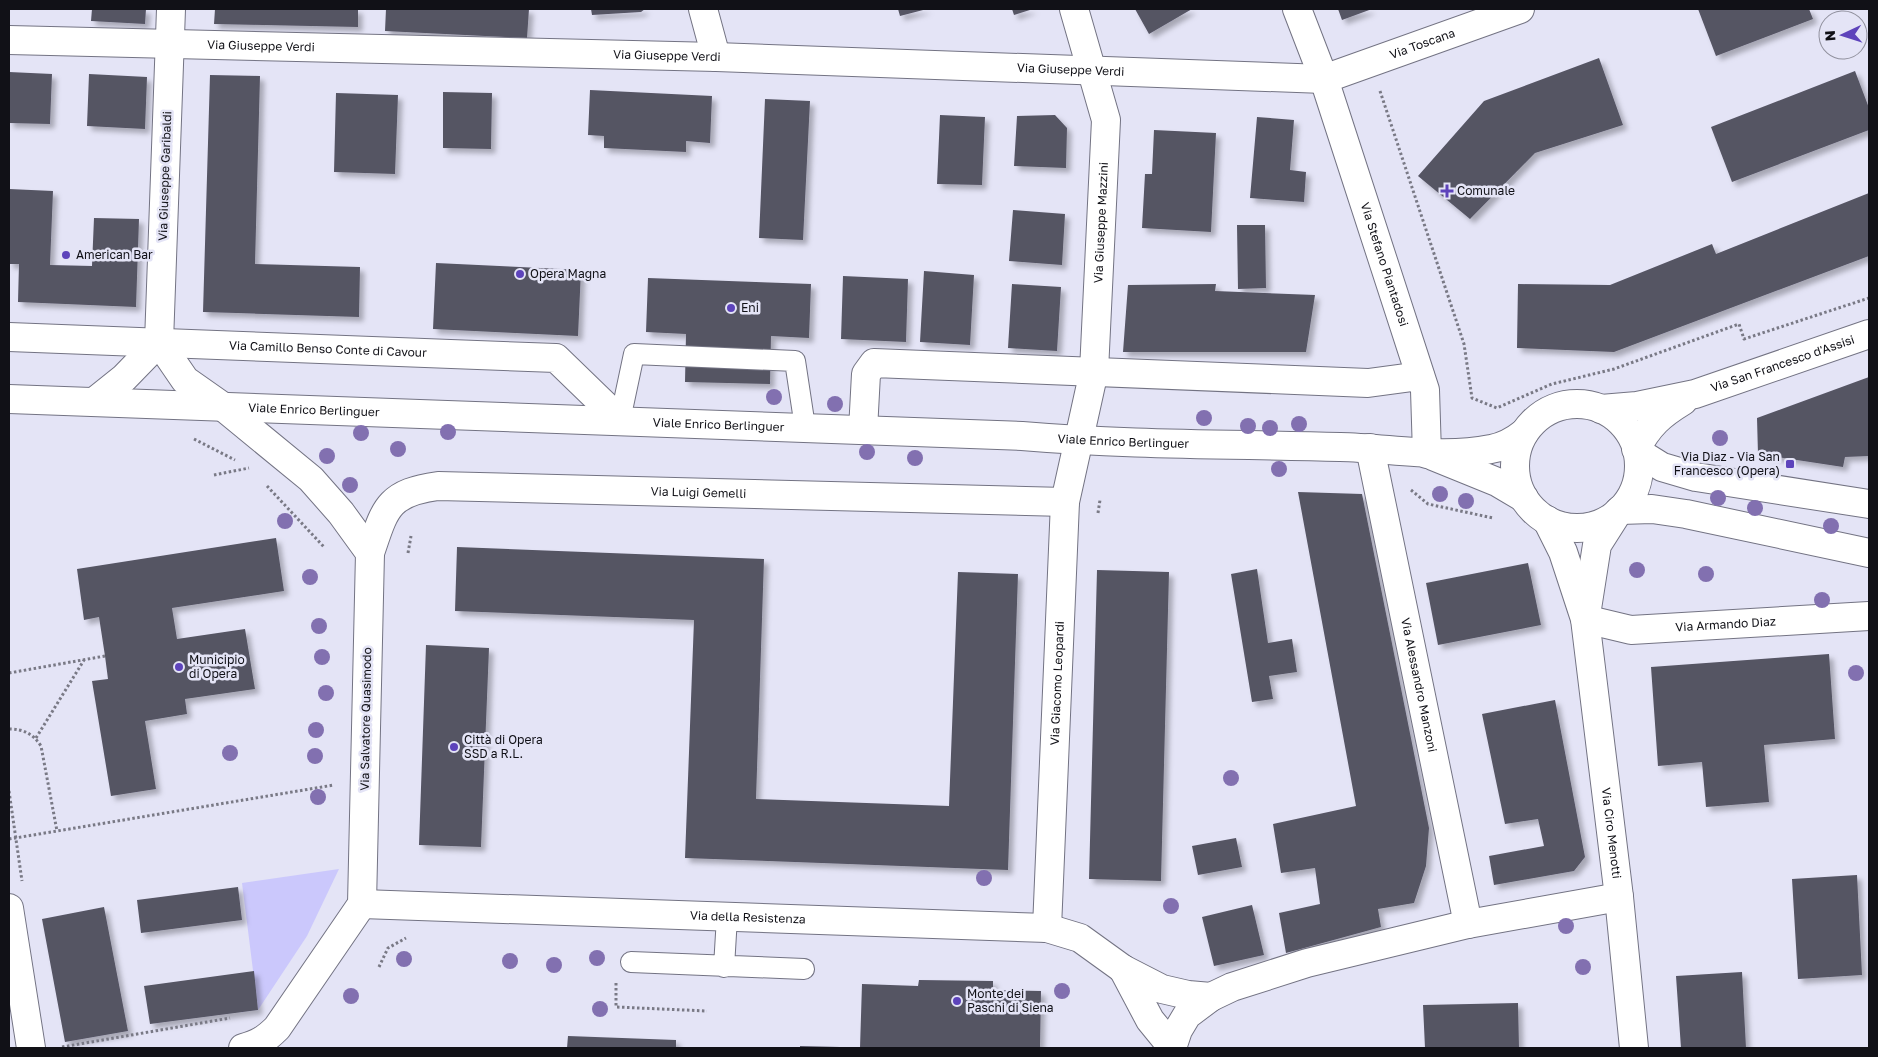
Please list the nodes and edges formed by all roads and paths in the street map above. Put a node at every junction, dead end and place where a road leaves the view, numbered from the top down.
1 (171, 9) edge
2 (703, 9) edge
3 (1074, 9) edge
4 (1296, 9) edge
5 (1520, 9) edge
6 (9, 40) edge
7 (170, 43) junction
8 (716, 57) junction
9 (1371, 62) junction
10 (1093, 71) junction
11 (1324, 79) junction
12 (1869, 298) edge
13 (1869, 334) edge
14 (9, 337) edge
15 (159, 342) junction
16 (1094, 371) junction
17 (1420, 376) junction
18 (1695, 394) junction
19 (9, 399) edge
20 (94, 402) junction
21 (222, 406) junction
22 (1601, 409) junction
23 (620, 420) junction
24 (805, 428) junction
25 (863, 430) junction
26 (1524, 433) junction
27 (189, 436) dead end
28 (1078, 440) junction
29 (1370, 448) junction
30 (1637, 450) junction
31 (1427, 454) junction
32 (237, 461) dead end
33 (244, 465) dead end
34 (214, 475) dead end
35 (1377, 480) junction
36 (264, 483) dead end
37 (1101, 494) dead end
38 (1524, 498) junction
39 (1065, 502) junction
40 (1869, 504) edge
41 (1619, 511) junction
42 (1496, 519) dead end
43 (1547, 520) junction
44 (1097, 521) dead end
45 (370, 553) junction
46 (1869, 553) edge
47 (331, 554) dead end
48 (1869, 616) edge
49 (1585, 619) junction
50 (105, 656) dead end
51 (85, 659) junction
52 (9, 673) edge
53 (9, 728) edge
54 (36, 738) junction
55 (365, 783) junction
56 (9, 791) edge
57 (57, 831) junction
58 (16, 838) junction
59 (9, 839) edge
60 (23, 885) dead end
61 (1619, 897) junction
62 (362, 904) junction
63 (9, 908) edge
64 (727, 916) junction
65 (1468, 924) junction
66 (1047, 928) junction
67 (412, 935) dead end
68 (631, 962) dead end
69 (379, 967) dead end
70 (724, 967) junction
71 (804, 969) dead end
72 (1123, 969) junction
73 (617, 979) dead end
74 (1211, 997) junction
75 (707, 1012) dead end
76 (239, 1016) dead end
77 (59, 1044) dead end
78 (31, 1048) edge
79 (243, 1048) edge
80 (1172, 1048) edge
81 (1634, 1048) edge

1 - 7 street, Via Giuseppe Garibaldi
2 - 8 street
3 - 10 street, Via Giuseppe Mazzini
4 - 11 street, Via Stefano Piantadosi
5 - 9 street, Via Toscana
6 - 7 street, Via Giuseppe Verdi
7 - 8 street, Via Giuseppe Verdi
7 - 15 street, Via Giuseppe Garibaldi
8 - 10 street, Via Giuseppe Verdi
9 - 11 street, Via Toscana
9 - 12 path
10 - 11 street, Via Giuseppe Verdi
10 - 16 street, Via Giuseppe Mazzini
11 - 17 street, Via Stefano Piantadosi
13 - 18 street, Via San Francesco d'Assisi
14 - 15 street, Via Camillo Benso Conte di Cavour
15 - 20 street
15 - 21 street
15 - 23 street, Via Camillo Benso Conte di Cavour
16 - 17 street
16 - 25 street
16 - 28 street, Via Giuseppe Mazzini
17 - 31 street, Via Stefano Piantadosi
18 - 22 street, Via San Francesco d'Assisi
18 - 30 street, Via San Francesco d'Assisi
19 - 20 street, Viale Enrico Berlinguer
20 - 21 street, Viale Enrico Berlinguer
21 - 23 street, Viale Enrico Berlinguer
21 - 45 street
22 - 26 street
22 - 30 street
23 - 24 street, Viale Enrico Berlinguer
23 - 24 lane
24 - 25 street, Viale Enrico Berlinguer
25 - 28 street, Viale Enrico Berlinguer
26 - 31 street, Viale Enrico Berlinguer
26 - 38 street
27 - 32 path
28 - 29 street, Viale Enrico Berlinguer
28 - 39 street, Via Giacomo Leopardi
29 - 31 street, Viale Enrico Berlinguer
29 - 35 street, Via Alessandro Manzoni
30 - 40 street
30 - 41 street
31 - 38 street, Viale Enrico Berlinguer
33 - 34 path
35 - 42 path
35 - 65 street, Via Alessandro Manzoni
36 - 47 path
37 - 44 path
38 - 43 street
39 - 45 street, Via Luigi Gemelli
39 - 66 street, Via Giacomo Leopardi
41 - 43 street
41 - 46 street
41 - 49 street, Via Ciro Menotti
43 - 49 street, Via Ciro Menotti
45 - 55 street, Via Salvatore Quasimodo
48 - 49 street, Via Armando Diaz
49 - 61 street, Via Ciro Menotti
50 - 51 path
51 - 52 path
51 - 54 path
53 - 54 path
54 - 57 path
55 - 57 path
55 - 62 street, Via Salvatore Quasimodo
56 - 58 path
57 - 58 path
58 - 59 path
58 - 60 path
61 - 65 street
61 - 81 street, Via Ciro Menotti
62 - 64 street, Via della Resistenza
62 - 79 street
63 - 78 street
64 - 66 street, Via della Resistenza
64 - 70 lane
65 - 74 street
66 - 72 street, Via della Resistenza
67 - 69 path
68 - 70 lane
70 - 71 lane
72 - 74 street, Via della Resistenza
72 - 80 street, Via della Resistenza
73 - 75 path
74 - 80 street
76 - 77 path

